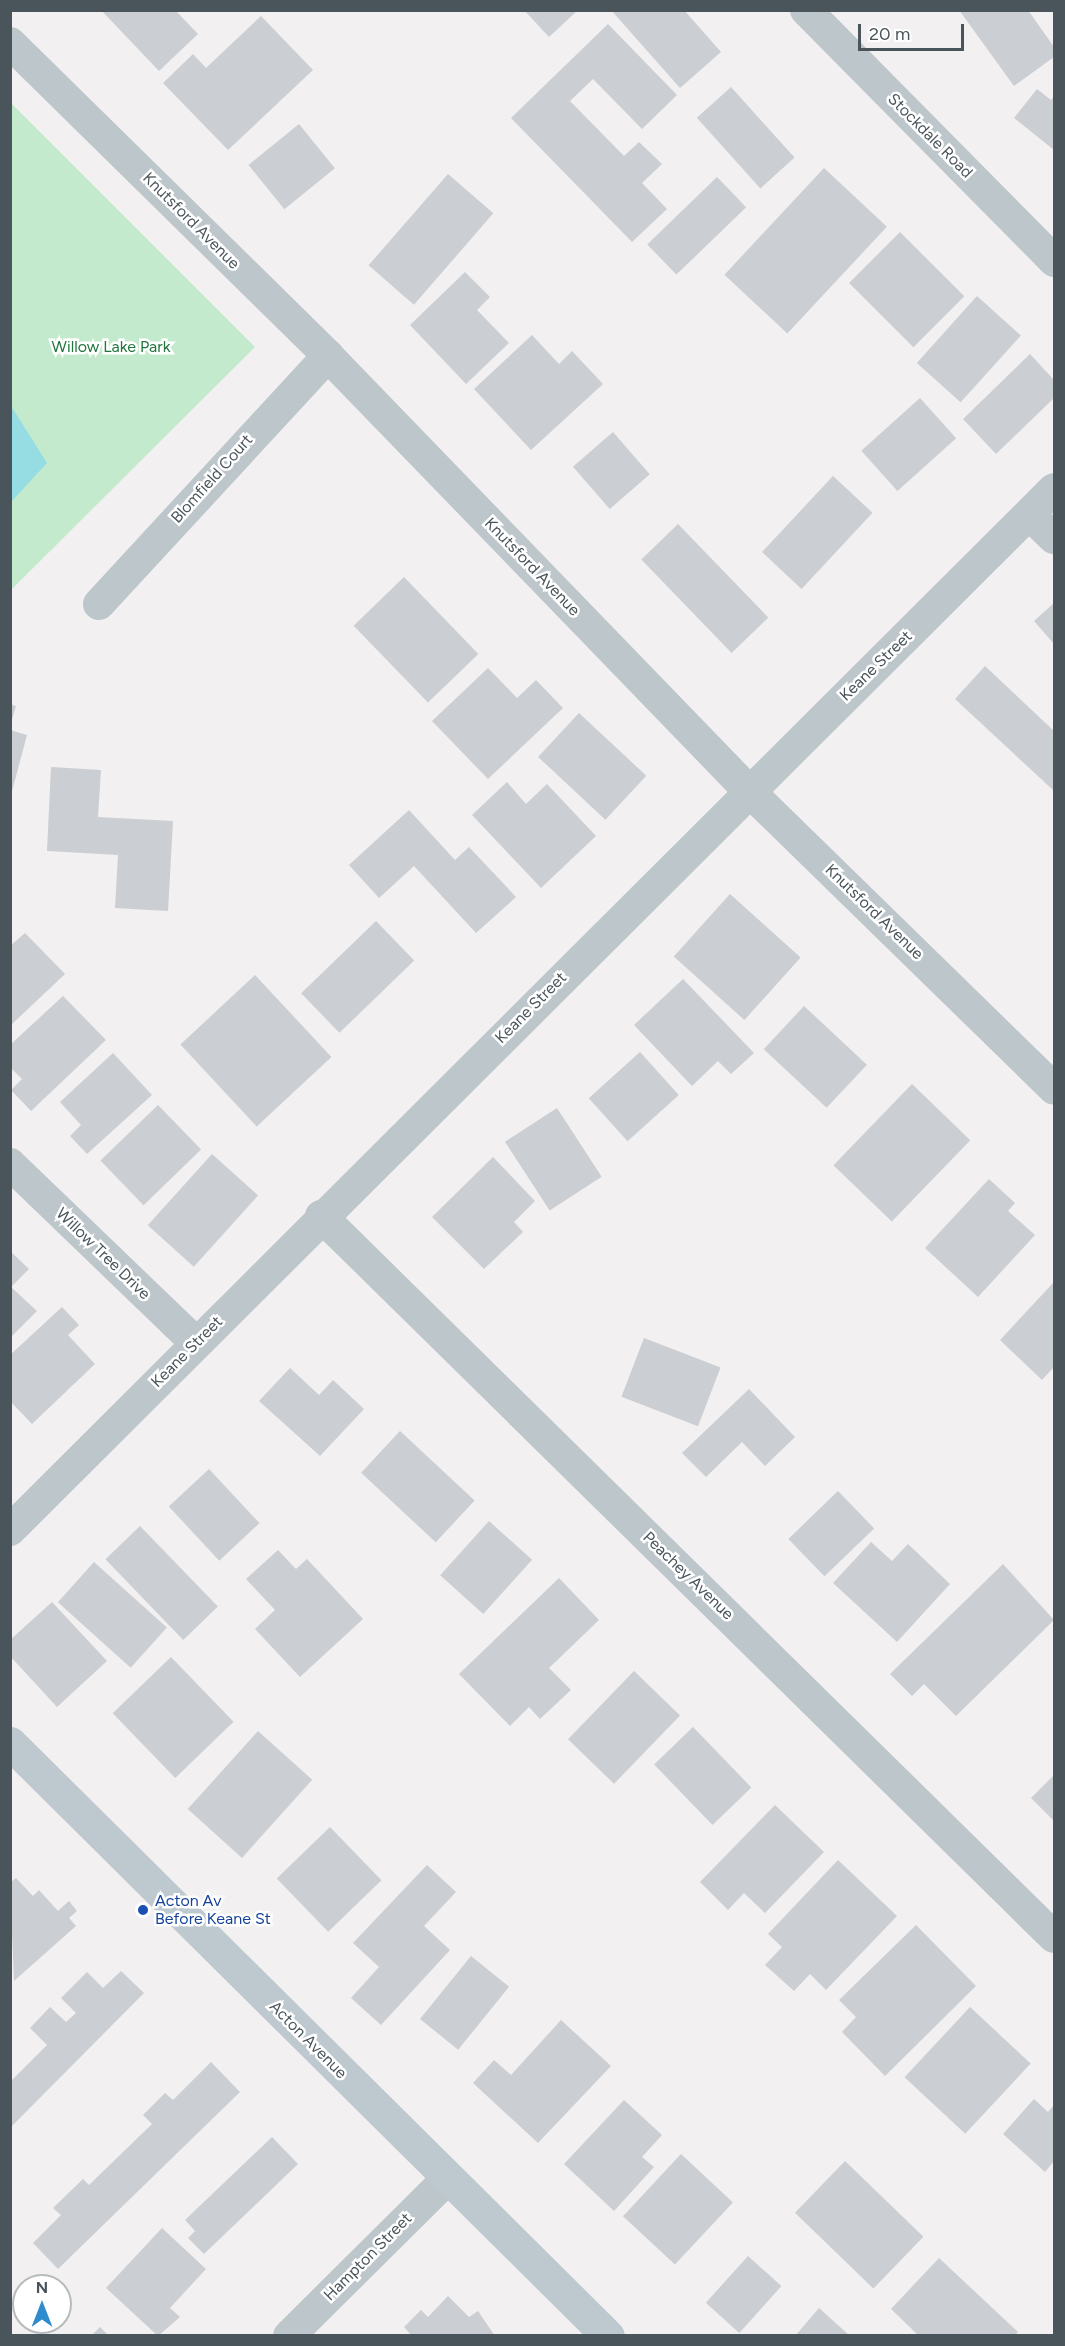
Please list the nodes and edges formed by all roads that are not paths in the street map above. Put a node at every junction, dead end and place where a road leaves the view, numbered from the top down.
1 (806, 10) edge
2 (10, 43) edge
3 (1054, 261) edge
4 (328, 356) junction
5 (1054, 489) edge
6 (1030, 515) junction
7 (1054, 538) edge
8 (99, 604) dead end
9 (749, 790) junction
10 (1054, 1089) edge
11 (10, 1164) edge
12 (321, 1216) junction
13 (196, 1343) junction
14 (10, 1530) edge
15 (10, 1743) edge
16 (1054, 1937) edge
17 (447, 2179) junction
18 (289, 2336) edge
19 (608, 2336) edge

1 - 3 street, Stockdale Road
2 - 4 street, Knutsford Avenue
4 - 8 street, Blomfield Court
4 - 9 street, Knutsford Avenue
5 - 6 street, Keane Street
6 - 7 street
6 - 9 street, Keane Street
9 - 10 street, Knutsford Avenue
9 - 12 street, Keane Street
11 - 13 street, Willow Tree Drive
12 - 13 street, Keane Street
12 - 16 street, Peachey Avenue
13 - 14 street, Keane Street
15 - 17 street, Acton Avenue
17 - 18 street, Hampton Street
17 - 19 street, Acton Avenue

